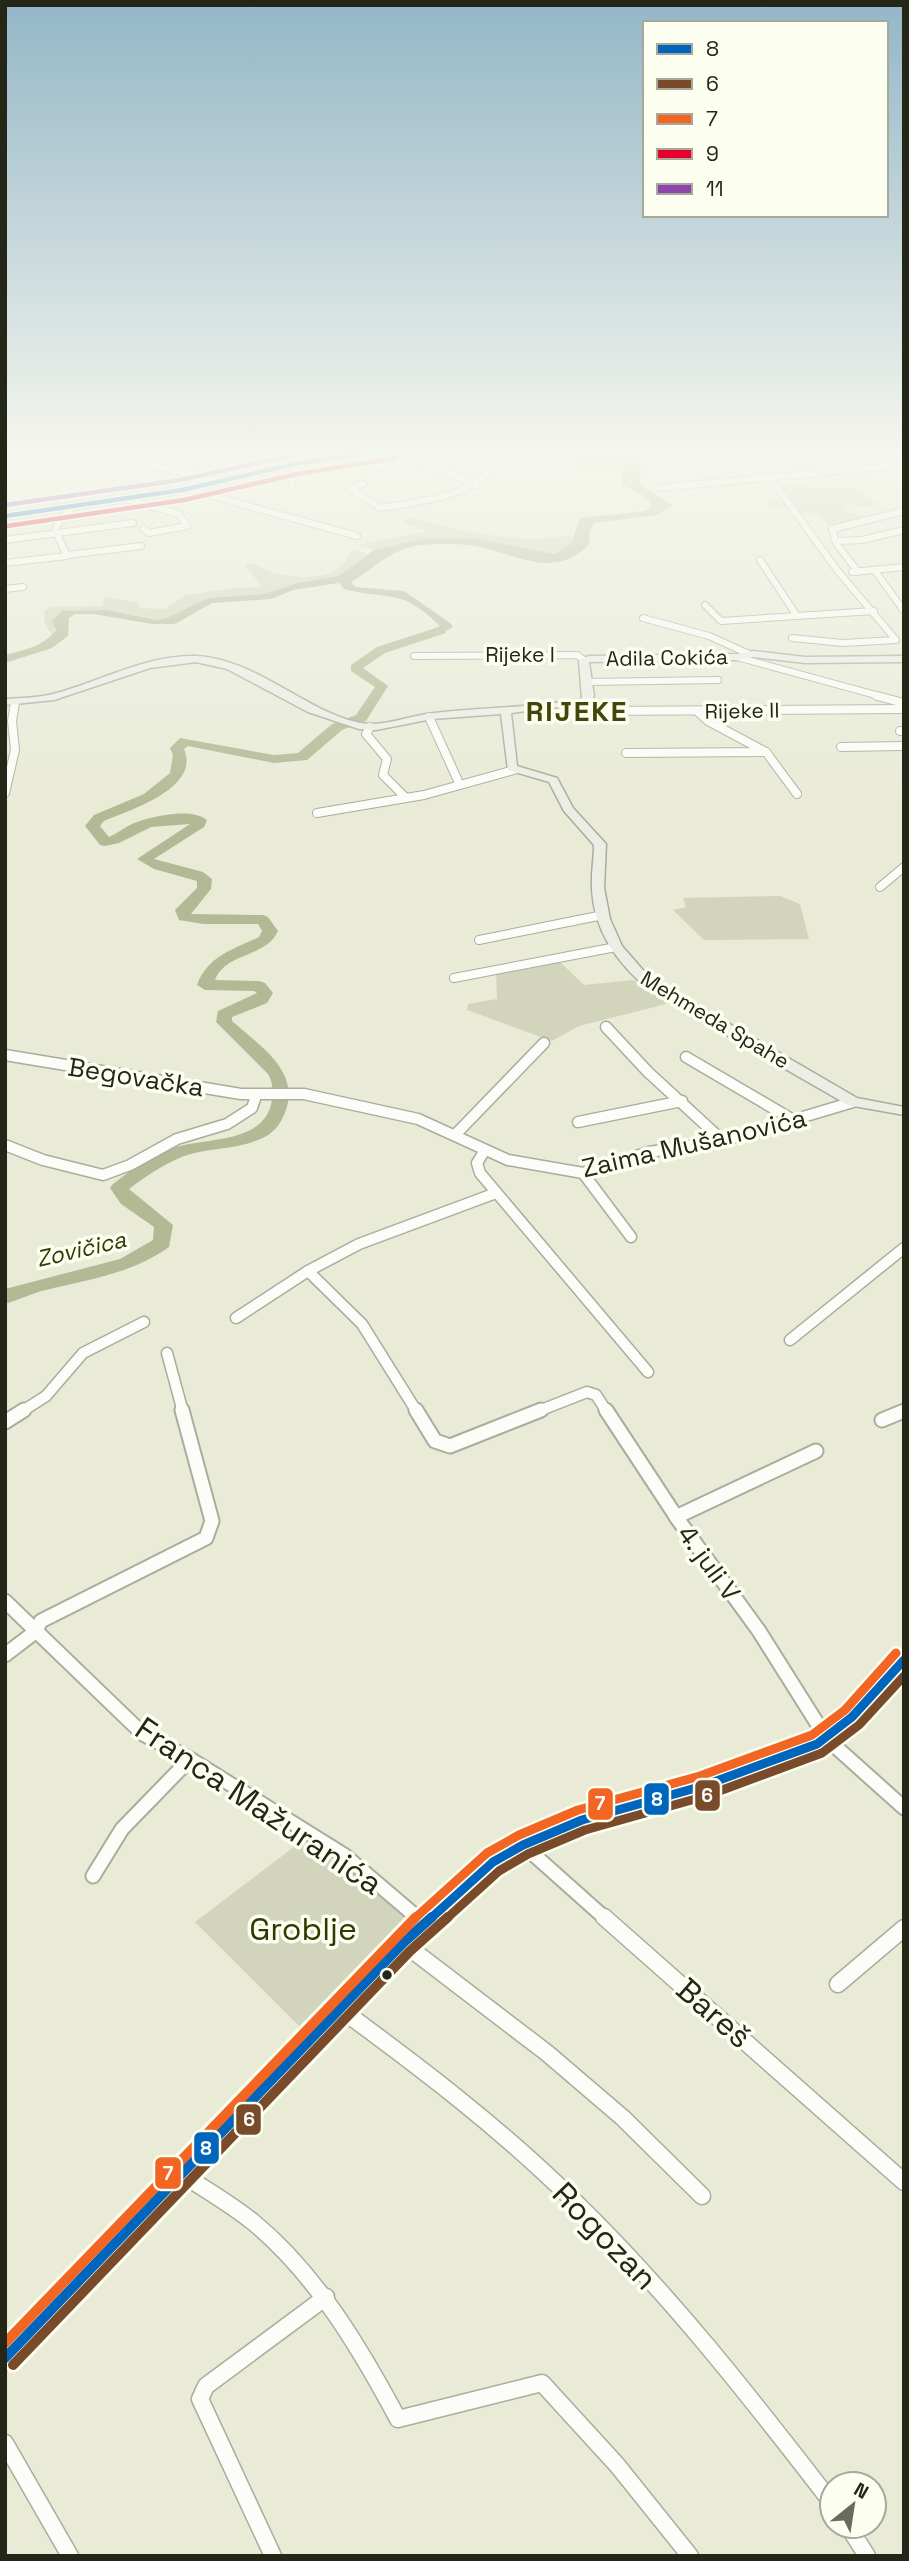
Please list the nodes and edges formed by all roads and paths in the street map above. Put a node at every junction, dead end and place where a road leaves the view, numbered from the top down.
1 (765, 568) edge
2 (837, 568) edge
3 (855, 568) edge
4 (900, 568) edge
5 (875, 571) junction
6 (858, 572) junction
7 (842, 573) junction
8 (23, 587) dead end
9 (5, 589) edge
10 (705, 605) dead end
11 (874, 611) junction
12 (904, 611) edge
13 (797, 616) junction
14 (643, 618) dead end
15 (792, 638) dead end
16 (900, 640) edge
17 (750, 654) junction
18 (414, 656) dead end
19 (737, 657) junction
20 (904, 659) edge
21 (584, 660) junction
22 (718, 680) dead end
23 (587, 682) junction
24 (589, 699) junction
25 (10, 702) edge
26 (904, 703) edge
27 (904, 709) edge
28 (696, 711) junction
29 (506, 712) junction
30 (429, 717) junction
31 (367, 727) junction
32 (904, 746) edge
33 (841, 747) dead end
34 (766, 752) junction
35 (626, 753) dead end
36 (514, 770) junction
37 (459, 783) junction
38 (5, 793) edge
39 (797, 794) dead end
40 (406, 798) junction
41 (317, 813) dead end
42 (904, 867) edge
43 (880, 887) dead end
44 (603, 915) junction
45 (479, 940) dead end
46 (616, 947) junction
47 (454, 978) dead end
48 (606, 1027) dead end
49 (544, 1043) dead end
50 (5, 1055) edge
51 (686, 1057) dead end
52 (295, 1093) joint
53 (262, 1095) junction
54 (682, 1101) junction
55 (853, 1102) junction
56 (904, 1111) edge
57 (795, 1121) junction
58 (579, 1122) dead end
59 (455, 1135) junction
60 (723, 1141) junction
61 (5, 1145) edge
62 (485, 1150) junction
63 (583, 1173) junction
64 (496, 1193) junction
65 (631, 1237) dead end
66 (904, 1248) edge
67 (308, 1271) junction
68 (236, 1318) dead end
69 (144, 1322) dead end
70 (790, 1340) dead end
71 (167, 1353) dead end
72 (648, 1372) dead end
73 (904, 1411) edge
74 (881, 1420) dead end
75 (5, 1422) edge
76 (816, 1451) dead end
77 (676, 1517) junction
78 (5, 1601) edge
79 (35, 1632) junction
80 (5, 1655) edge
81 (904, 1660) edge
82 (827, 1739) junction
83 (190, 1759) junction
84 (904, 1808) edge
85 (523, 1845) junction
86 (93, 1875) dead end
87 (423, 1922) junction
88 (904, 1928) edge
89 (403, 1943) junction
90 (838, 1984) dead end
91 (339, 2008) junction
92 (181, 2173) junction
93 (904, 2182) edge
94 (702, 2196) dead end
95 (326, 2297) junction
96 (5, 2358) edge
97 (5, 2443) edge
98 (818, 2485) edge
99 (857, 2540) edge
100 (70, 2556) edge
101 (273, 2556) edge
102 (690, 2556) edge
103 (867, 2556) edge

1 - 13 street
2 - 7 street
3 - 6 street
4 - 5 street
5 - 6 street
5 - 12 street
6 - 7 street
7 - 11 street
8 - 9 street
10 - 13 street
11 - 13 street
11 - 16 street
14 - 17 street, Adila Cokića
15 - 16 street
17 - 19 street, Adila Cokića
17 - 20 street, Adila Cokića
18 - 21 street, Rijeke I
19 - 21 street, Adila Cokića
19 - 26 street
21 - 23 street, Rijeke I
22 - 23 street
23 - 24 street, Rijeke I
24 - 28 street, Rijeke II
24 - 29 street
25 - 31 street
25 - 38 street
27 - 28 street, Rijeke II
28 - 34 street
29 - 30 street
29 - 36 street
30 - 31 street
30 - 37 street
31 - 40 street
32 - 33 street
34 - 35 street
34 - 39 street
36 - 37 street
36 - 44 street, Mehmeda Spahe
37 - 40 street
40 - 41 street
42 - 43 street
44 - 45 street
44 - 46 street, Mehmeda Spahe
46 - 47 street
46 - 55 street, Mehmeda Spahe
48 - 54 street
49 - 59 street
50 - 53 street, Begovačka
51 - 57 street
52 - 53 street, Begovačka
52 - 59 street, Zaima Mušanovića
53 - 61 street
54 - 58 street
54 - 60 street
55 - 56 street, Mehmeda Spahe
55 - 57 street, Zaima Mušanovića
57 - 60 street, Zaima Mušanovića
59 - 62 street, Zaima Mušanovića
60 - 63 street, Zaima Mušanovića
62 - 63 street, Zaima Mušanovića
62 - 64 street
63 - 65 street
64 - 67 street
64 - 72 street
66 - 70 street
67 - 68 street
67 - 77 street, 4. juli V
69 - 75 street
71 - 79 street
73 - 74 street
76 - 77 street
77 - 82 street, 4. juli V
78 - 79 street, Franca Mažuranića
79 - 80 street
79 - 83 street, Franca Mažuranića
81 - 82 street
82 - 84 street
82 - 85 street
83 - 86 street
83 - 87 street, Franca Mažuranića
85 - 87 street
85 - 93 street, Bareš
87 - 89 street
88 - 90 street
89 - 91 street
89 - 94 street
91 - 92 street
91 - 98 street, Rogozan
92 - 95 street
92 - 96 street
95 - 101 street
95 - 102 street
97 - 100 street
99 - 103 street

